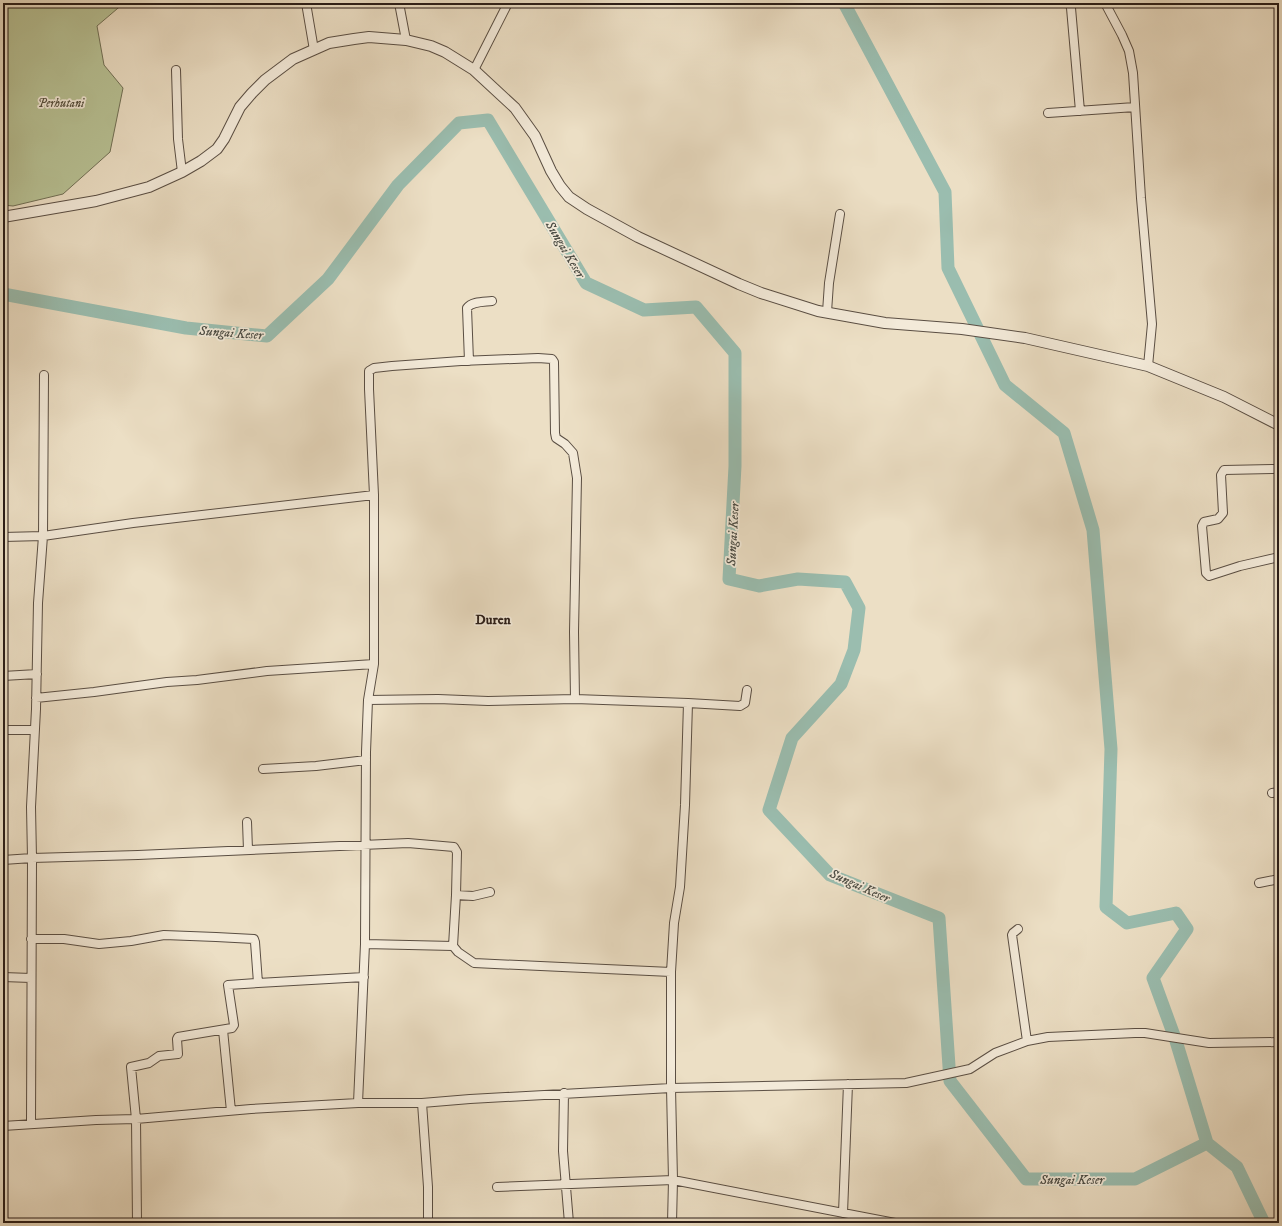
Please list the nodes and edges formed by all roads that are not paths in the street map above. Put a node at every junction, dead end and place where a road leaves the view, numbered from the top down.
1 (306, 3) edge
2 (399, 3) edge
3 (508, 3) edge
4 (1069, 3) edge
5 (1105, 3) edge
6 (406, 40) junction
7 (314, 50) junction
8 (176, 70) dead end
9 (474, 70) junction
10 (1135, 107) junction
11 (1080, 111) junction
12 (1048, 113) dead end
13 (182, 172) junction
14 (840, 214) dead end
15 (3, 217) edge
16 (492, 301) dead end
17 (827, 312) junction
18 (468, 360) junction
19 (1148, 366) junction
20 (44, 375) dead end
21 (1279, 425) edge
22 (1273, 469) dead end
23 (374, 495) junction
24 (43, 536) junction
25 (3, 537) edge
26 (1279, 557) edge
27 (374, 664) junction
28 (36, 674) junction
29 (3, 676) edge
30 (748, 690) dead end
31 (36, 698) junction
32 (576, 699) junction
33 (368, 700) junction
34 (688, 703) junction
35 (3, 730) edge
36 (34, 730) junction
37 (366, 760) junction
38 (263, 769) dead end
39 (247, 822) dead end
40 (366, 845) junction
41 (248, 850) junction
42 (32, 858) junction
43 (3, 860) edge
44 (1279, 880) edge
45 (1259, 883) dead end
46 (490, 892) dead end
47 (456, 895) junction
48 (1018, 929) dead end
49 (31, 939) junction
50 (365, 944) junction
51 (453, 946) junction
52 (671, 972) junction
53 (3, 977) edge
54 (31, 978) junction
55 (364, 978) junction
56 (258, 983) junction
57 (223, 1030) junction
58 (1027, 1041) junction
59 (1279, 1042) edge
60 (848, 1084) junction
61 (671, 1088) junction
62 (564, 1093) junction
63 (358, 1103) junction
64 (422, 1103) junction
65 (231, 1111) junction
66 (136, 1119) junction
67 (31, 1124) junction
68 (3, 1126) edge
69 (673, 1180) junction
70 (566, 1184) junction
71 (497, 1187) dead end
72 (844, 1213) junction
73 (137, 1223) edge
74 (428, 1223) edge
75 (569, 1223) edge
76 (672, 1223) edge
77 (895, 1223) edge

1 - 7 street
2 - 6 street
3 - 9 street
4 - 11 street
5 - 10 street
6 - 7 street
6 - 9 street
7 - 13 street
8 - 13 street
9 - 17 street
10 - 11 street
10 - 19 street
11 - 12 street
13 - 15 street
14 - 17 street
16 - 18 street
17 - 19 street
18 - 23 street
18 - 32 street
19 - 21 street
20 - 24 street
22 - 26 street
23 - 24 street
23 - 27 street
24 - 25 street
24 - 28 street
27 - 31 street
27 - 33 street
28 - 29 street
28 - 31 street
30 - 34 street
31 - 36 street
32 - 33 street
32 - 34 street
33 - 37 street
34 - 52 street
35 - 36 street
36 - 42 street
37 - 38 street
37 - 40 street
39 - 41 street
40 - 41 street
40 - 47 street
40 - 50 street
41 - 42 street
42 - 43 street
42 - 49 street
44 - 45 street
46 - 47 street
47 - 51 street
48 - 58 street
49 - 54 street
49 - 56 street
50 - 51 street
50 - 55 street
51 - 52 street
52 - 61 street
53 - 54 street
54 - 67 street
55 - 56 street
55 - 63 street
56 - 57 street
57 - 65 street
57 - 66 street
58 - 59 street
58 - 60 street
60 - 61 street
60 - 72 street
61 - 62 street
61 - 69 street
62 - 64 street
62 - 70 street
63 - 64 street
63 - 65 street
64 - 74 street
65 - 66 street
66 - 67 street
66 - 73 street
67 - 68 street
69 - 70 street
69 - 72 street
69 - 76 street
70 - 71 street
70 - 75 street
72 - 77 street

